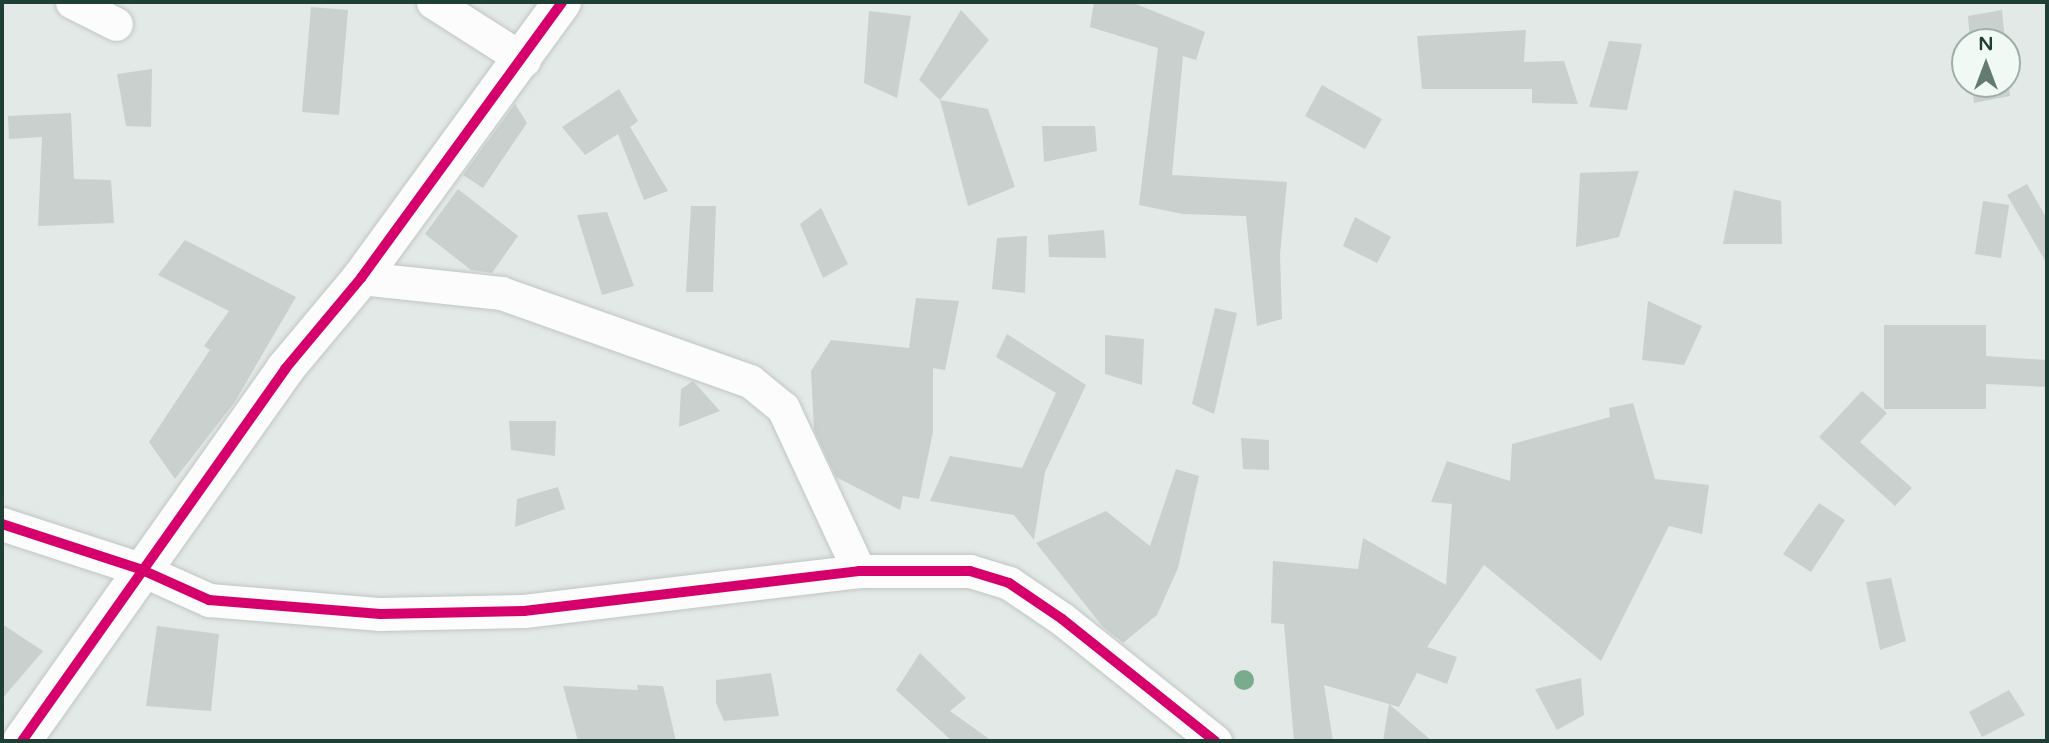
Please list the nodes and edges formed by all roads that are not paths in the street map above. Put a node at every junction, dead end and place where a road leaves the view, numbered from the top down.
1 (72, 2) edge
2 (433, 2) edge
3 (562, 2) edge
4 (116, 24) dead end
5 (524, 60) junction
6 (361, 278) junction
7 (2, 524) edge
8 (141, 569) junction
9 (859, 571) junction
10 (22, 741) edge
11 (1215, 741) edge

1 - 4 street
2 - 5 street
3 - 5 street
5 - 6 street
6 - 8 street
6 - 9 street
7 - 8 street
8 - 9 street
8 - 10 street
9 - 11 street

